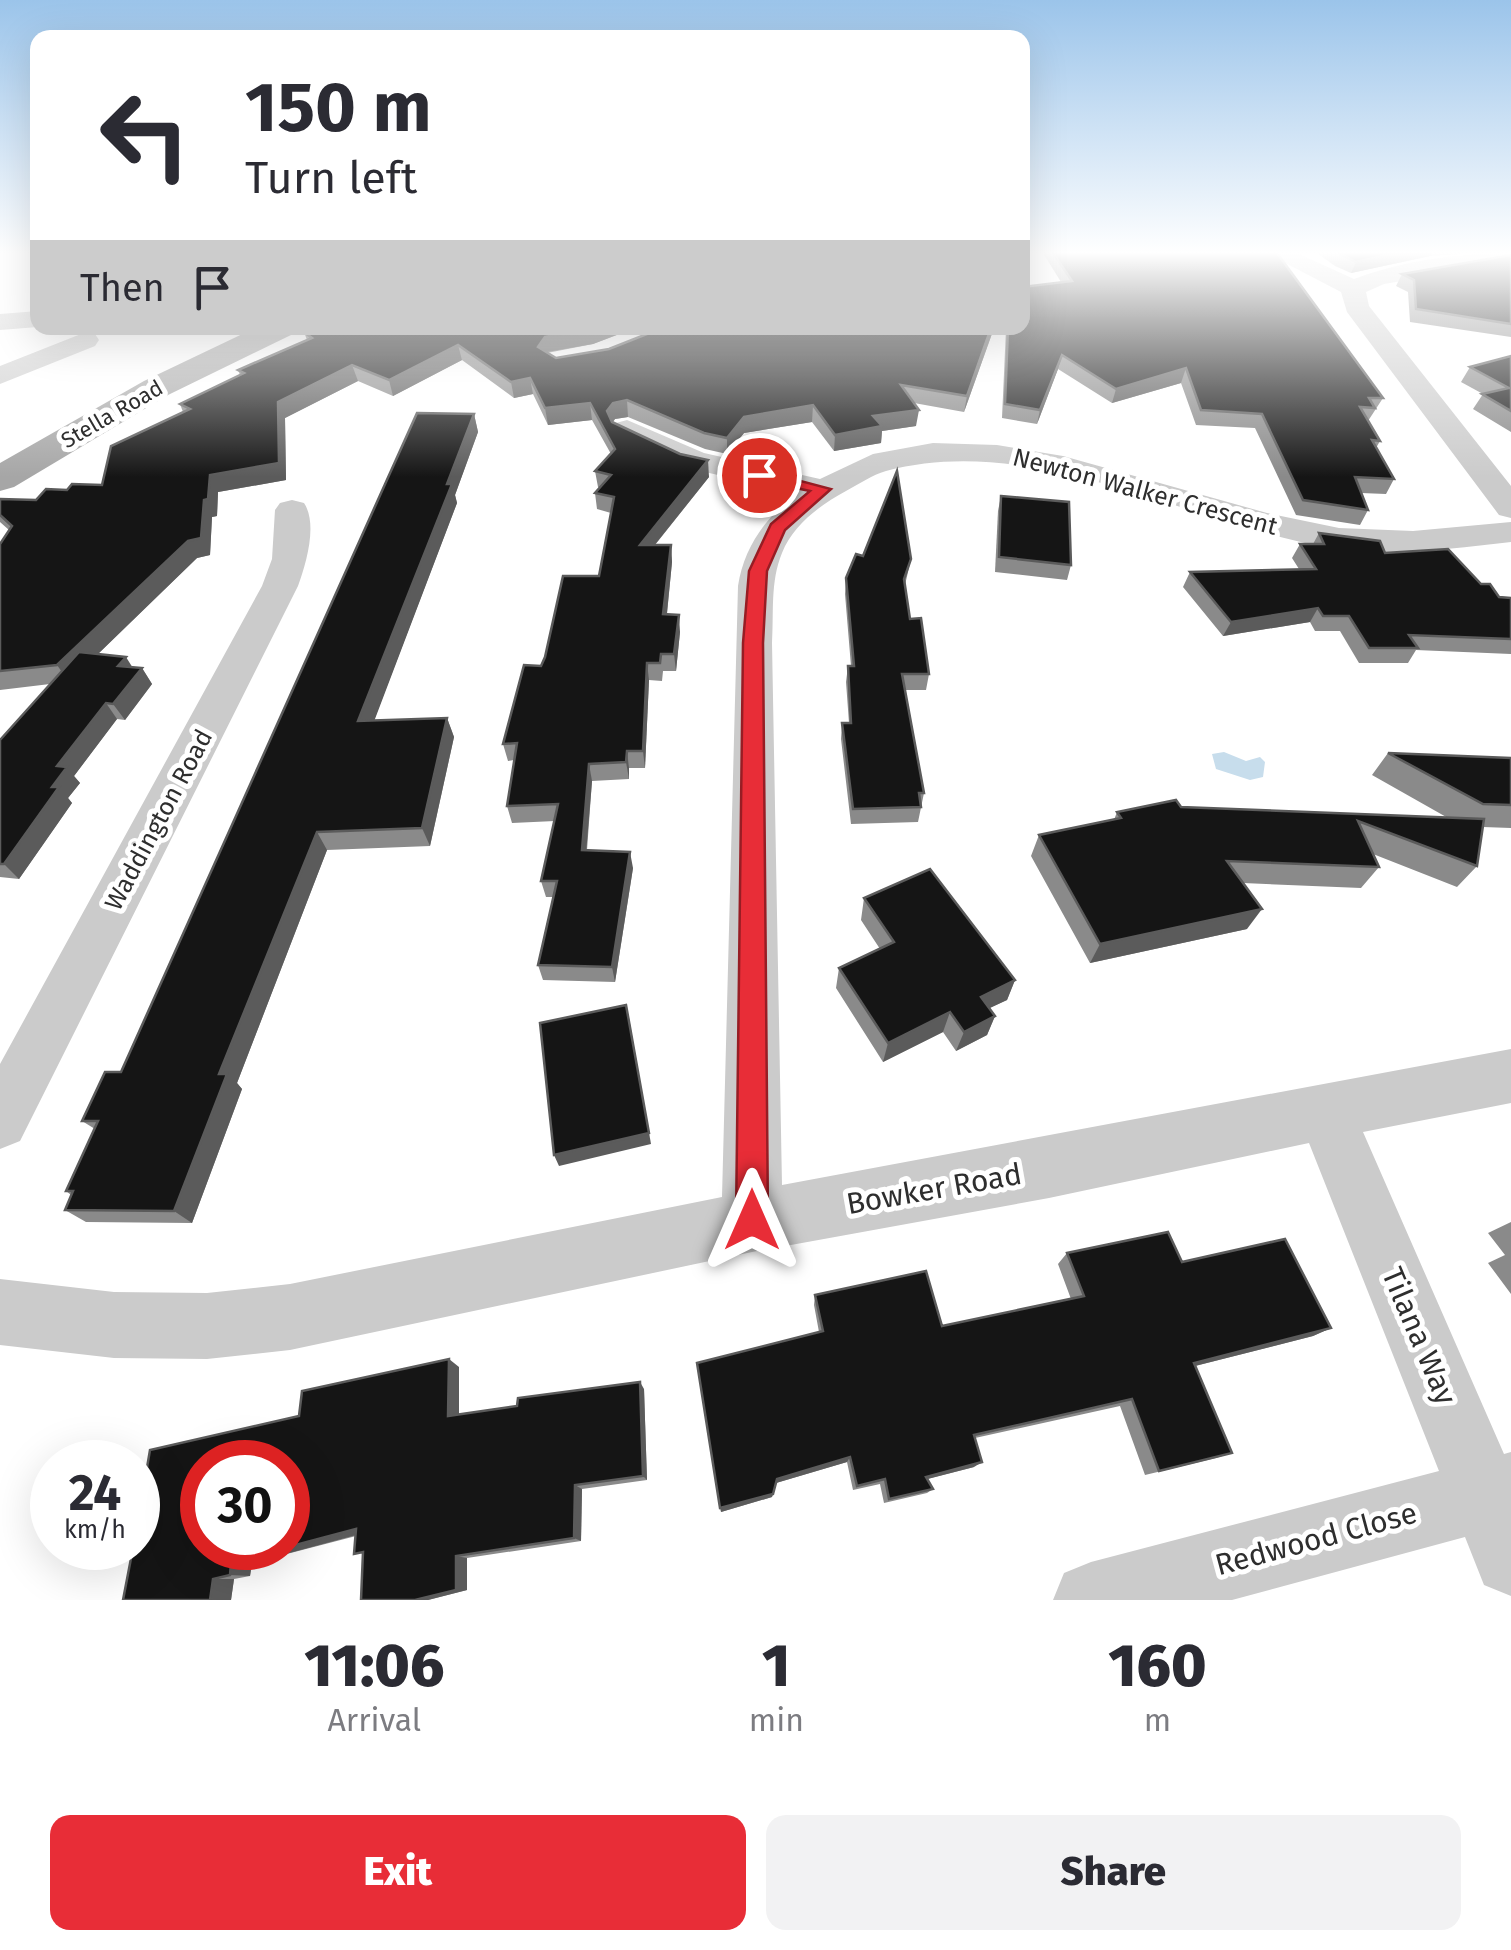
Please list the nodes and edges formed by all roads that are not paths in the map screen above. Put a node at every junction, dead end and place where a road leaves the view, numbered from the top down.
1 (1372, 328) edge
2 (266, 335) edge
3 (86, 340) dead end
4 (0, 376) edge
5 (627, 429) edge
6 (0, 479) edge
7 (823, 489) junction
8 (1511, 508) edge
9 (292, 510) dead end
10 (1511, 532) edge
11 (1511, 1076) edge
12 (1326, 1113) junction
13 (0, 1121) edge
14 (752, 1220) junction
15 (0, 1312) edge
16 (1502, 1513) edge
17 (1091, 1600) edge

1 - 8 street
2 - 6 main road, Stella Road
3 - 4 street
5 - 7 street
7 - 10 street, Newton Walker Crescent
7 - 14 street, Newton Walker Crescent
9 - 13 street, Waddington Road
11 - 12 street, Bowker Road
12 - 14 street, Bowker Road
12 - 16 street, Tilana Way
14 - 15 street, Bowker Road
16 - 17 street, Redwood Close

